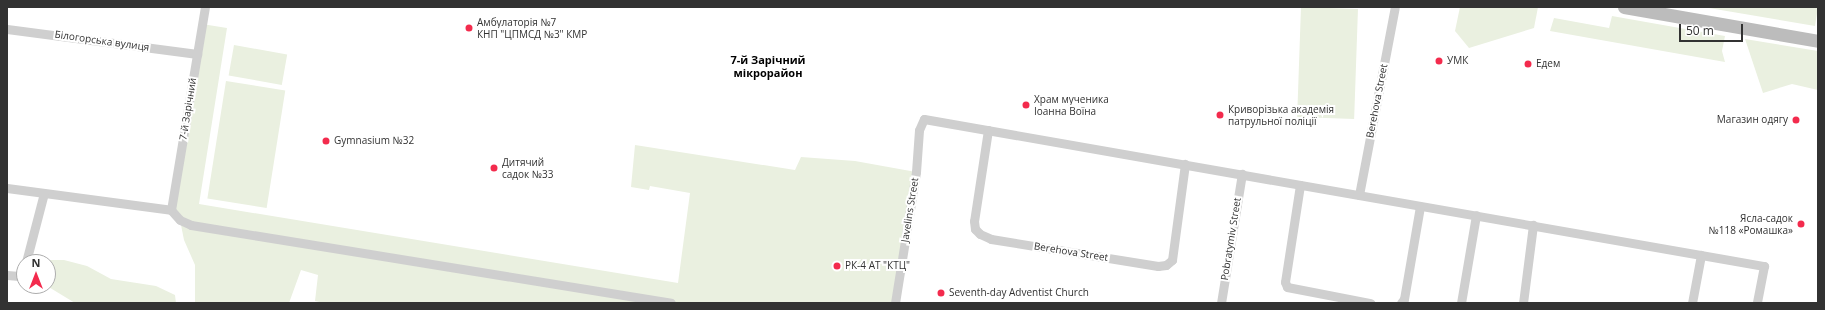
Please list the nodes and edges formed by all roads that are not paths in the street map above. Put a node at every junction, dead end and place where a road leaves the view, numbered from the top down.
1 (205, 7) edge
2 (1395, 7) edge
3 (1624, 7) edge
4 (7, 29) edge
5 (1818, 41) edge
6 (197, 54) junction
7 (988, 130) junction
8 (1185, 164) junction
9 (1242, 174) junction
10 (1300, 185) junction
11 (7, 188) edge
12 (44, 194) junction
13 (1359, 195) junction
14 (1420, 206) junction
15 (171, 210) junction
16 (1476, 215) junction
17 (1533, 225) junction
18 (28, 254) edge
19 (1700, 255) junction
20 (671, 303) edge
21 (895, 303) edge
22 (1221, 303) edge
23 (1370, 303) edge
24 (1401, 303) edge
25 (1461, 303) edge
26 (1523, 303) edge
27 (1692, 303) edge
28 (1757, 303) edge

1 - 6 street, 7-й Зарічний
2 - 13 street, Berehova Street
3 - 5 main road
4 - 6 street, Білогорська вулиця
6 - 15 street, 7-й Зарічний
7 - 8 street
7 - 8 street, Berehova Street
7 - 21 street, Javelins Street
8 - 9 street
9 - 10 street
9 - 22 street, Pobratymiv Street
10 - 13 street
10 - 23 street
11 - 12 street
12 - 15 street
12 - 18 street
13 - 14 street
14 - 16 street
14 - 24 street
15 - 20 street
16 - 17 street
16 - 25 street
17 - 19 street
17 - 26 street
19 - 27 street
19 - 28 street

